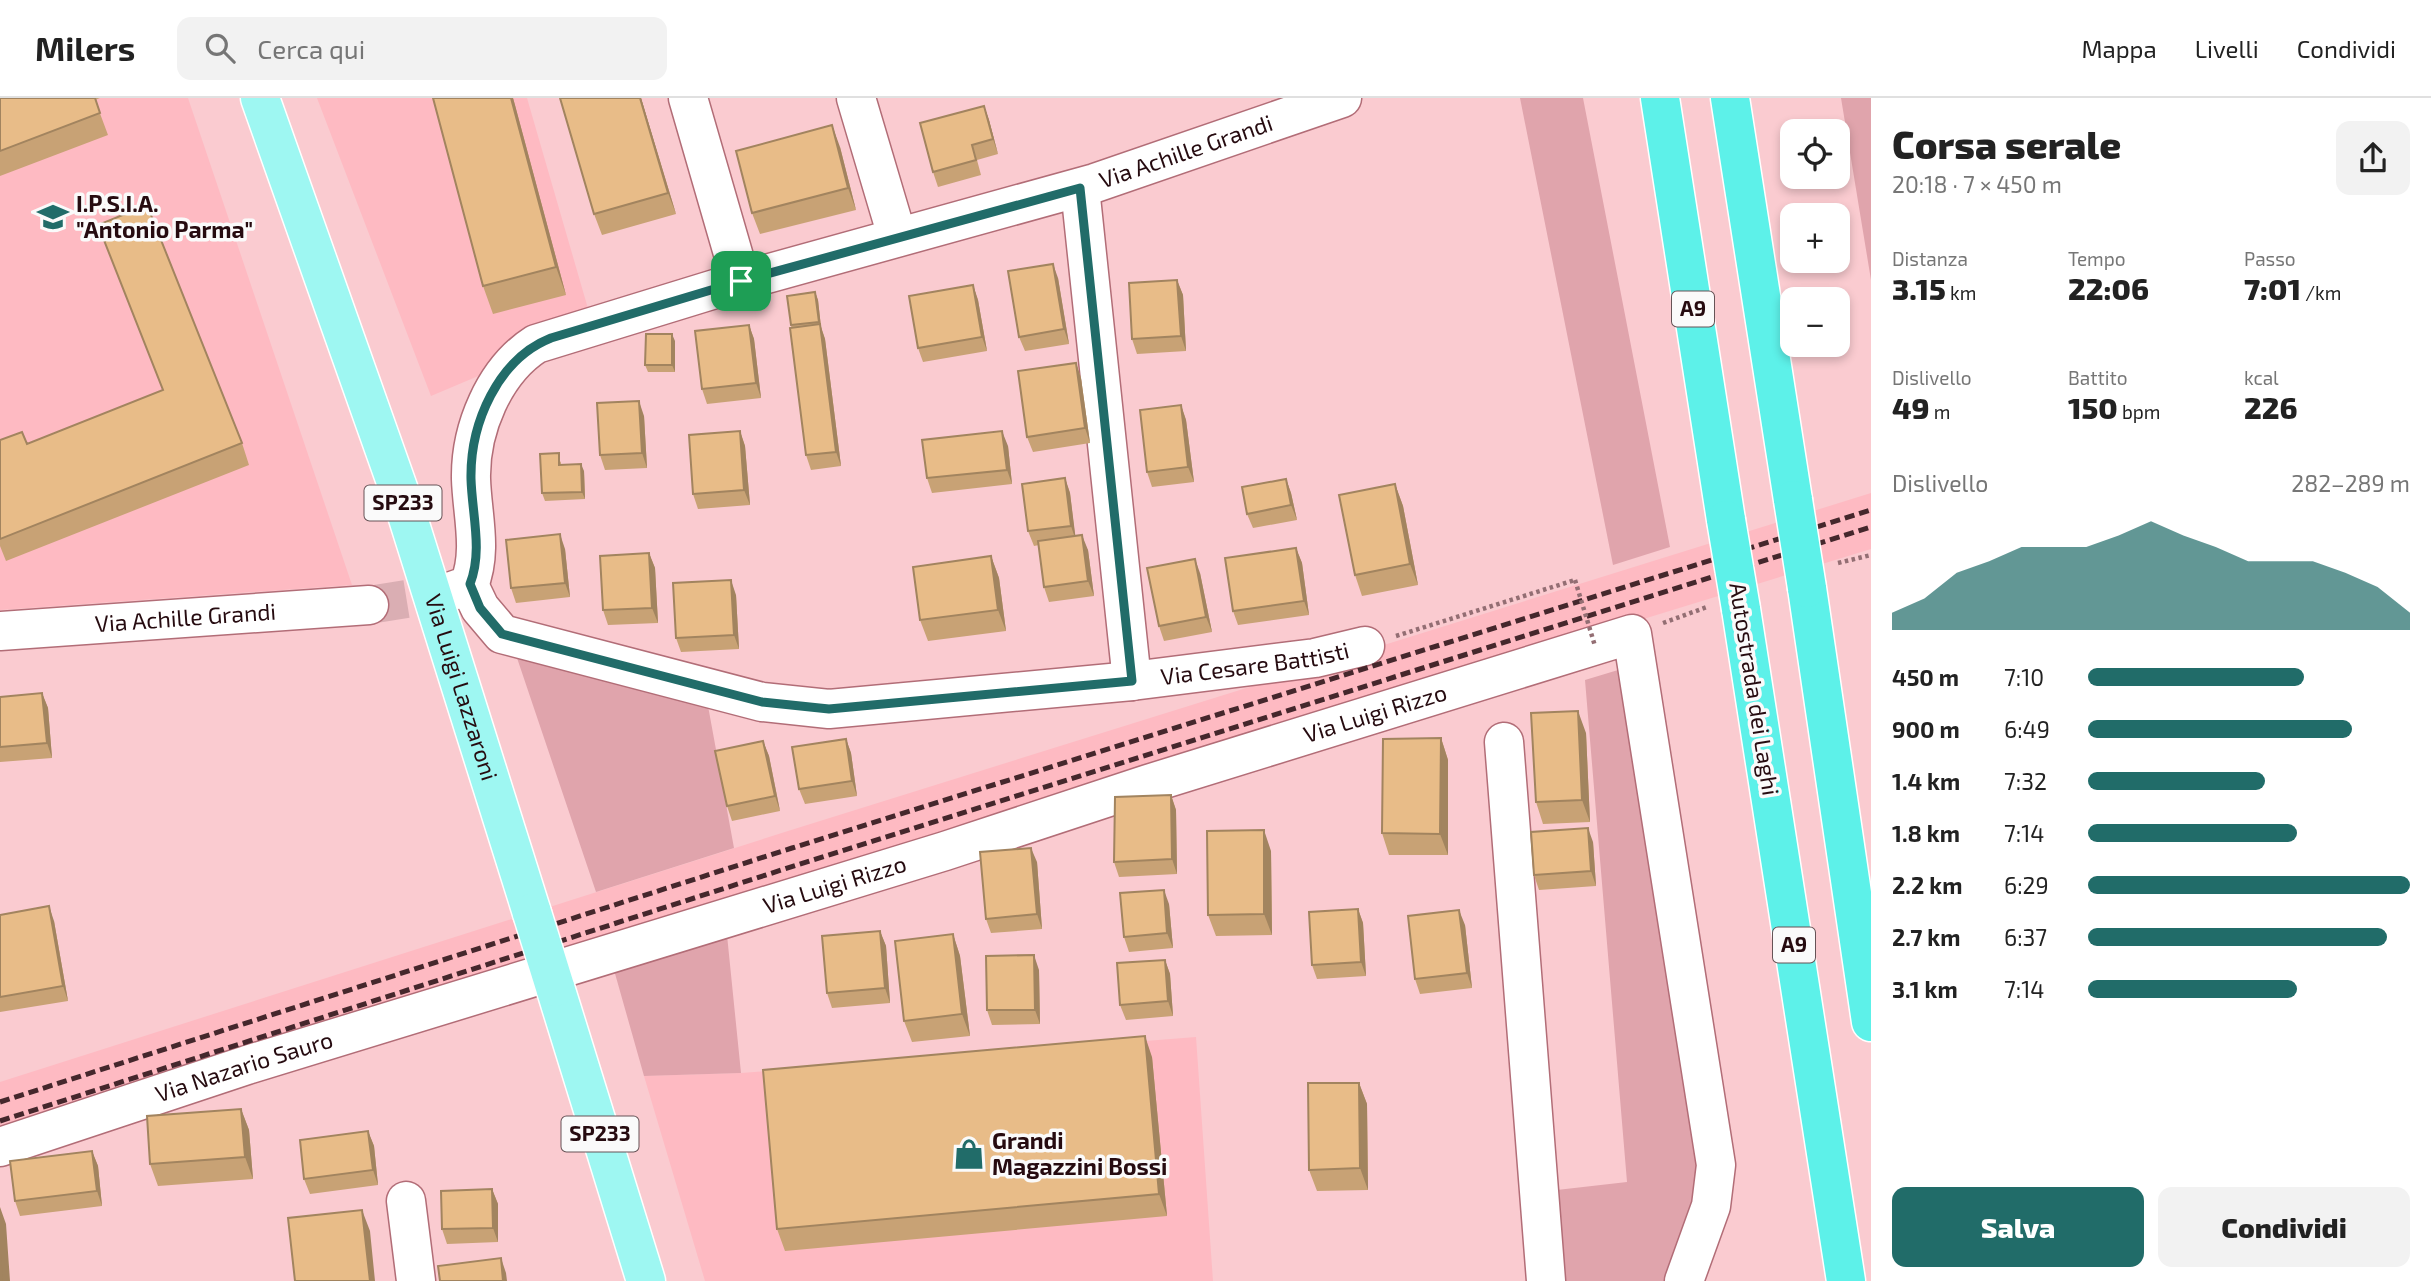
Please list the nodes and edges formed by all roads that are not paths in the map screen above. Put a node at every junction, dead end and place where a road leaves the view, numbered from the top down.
1 (260, 98) edge
2 (688, 98) edge
3 (856, 98) edge
4 (1342, 98) edge
5 (1660, 98) edge
6 (1730, 98) edge
7 (1080, 188) junction
8 (897, 236) junction
9 (741, 281) junction
10 (459, 588) joint
11 (369, 605) tunnel mouth
12 (0, 631) edge
13 (1365, 646) road end
14 (1132, 681) junction
15 (1504, 742) dead end
16 (491, 991) joint
17 (1871, 1022) edge
18 (0, 1147) edge
19 (406, 1201) dead end
20 (416, 1281) edge
21 (646, 1281) edge
22 (1546, 1281) edge
23 (1684, 1281) edge
24 (1846, 1281) edge

1 - 21 main road, Via Luigi Lazzaroni / SP233, bridge
2 - 9 street
3 - 8 street
4 - 7 street, Via Achille Grandi
5 - 24 highway, Autostrada dei Laghi / A9, bridge
6 - 17 highway, bridge
7 - 8 street, Via Achille Grandi
7 - 14 street
8 - 9 street, Via Achille Grandi
9 - 10 street, Via Achille Grandi
10 - 14 street, Via Cesare Battisti
11 - 12 street, Via Achille Grandi
13 - 14 street, Via Cesare Battisti
15 - 22 street
16 - 18 street, Via Nazario Sauro
16 - 23 street, Via Luigi Rizzo
19 - 20 street

